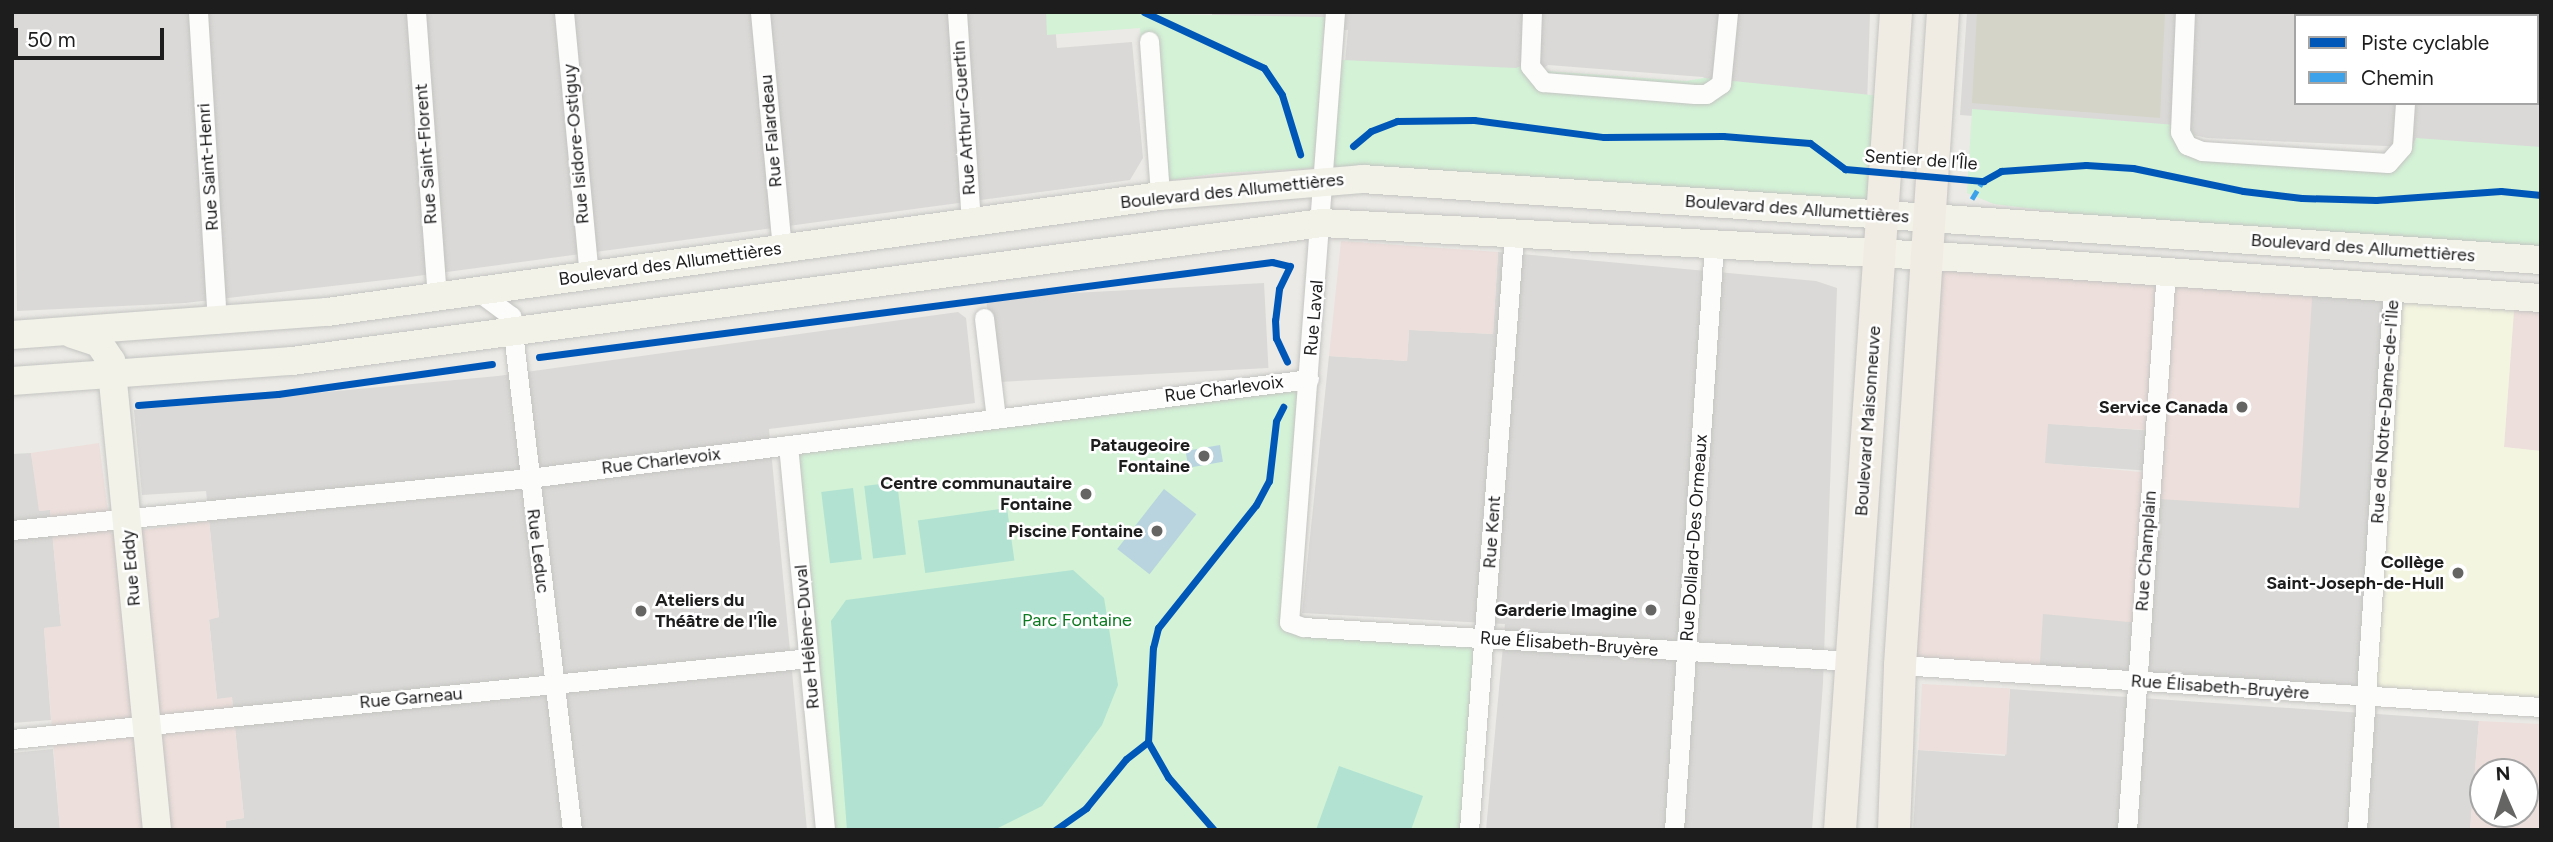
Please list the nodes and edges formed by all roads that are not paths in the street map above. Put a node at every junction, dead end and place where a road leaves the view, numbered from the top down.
1 (198, 12) edge
2 (416, 12) edge
3 (564, 12) edge
4 (760, 12) edge
5 (957, 12) edge
6 (1335, 12) edge
7 (1532, 12) edge
8 (1728, 12) edge
9 (1896, 12) edge
10 (1942, 12) edge
11 (2185, 12) edge
12 (1149, 41) dead end
13 (2405, 105) edge
14 (1325, 180) junction
15 (1160, 196) junction
16 (1883, 216) junction
17 (1928, 219) junction
18 (971, 223) junction
19 (1322, 223) junction
20 (1514, 234) junction
21 (1714, 246) junction
22 (782, 249) junction
23 (1880, 253) junction
24 (1926, 256) junction
25 (2541, 260) edge
26 (2166, 271) junction
27 (589, 275) junction
28 (2393, 287) junction
29 (476, 290) junction
30 (438, 296) junction
31 (2541, 298) edge
32 (984, 318) dead end
33 (218, 323) junction
34 (514, 331) junction
35 (68, 332) junction
36 (12, 335) edge
37 (113, 376) junction
38 (1309, 379) junction
39 (12, 381) edge
40 (996, 418) junction
41 (788, 445) junction
42 (529, 478) junction
43 (127, 517) junction
44 (12, 530) edge
45 (1289, 622) joint
46 (1483, 638) junction
47 (1686, 651) junction
48 (809, 658) junction
49 (1851, 661) junction
50 (1900, 665) junction
51 (2137, 681) junction
52 (555, 684) junction
53 (2367, 697) junction
54 (2541, 707) edge
55 (145, 723) junction
56 (12, 739) edge
57 (157, 830) edge
58 (572, 830) edge
59 (825, 830) edge
60 (1469, 830) edge
61 (1674, 830) edge
62 (1840, 830) edge
63 (1894, 830) edge
64 (2127, 830) edge
65 (2357, 830) edge

1 - 33 street, Rue Saint-Henri
2 - 30 street, Rue Saint-Florent
3 - 27 street, Rue Isidore-Ostiguy
4 - 22 street, Rue Falardeau
5 - 18 street, Rue Arthur-Guertin
6 - 14 street, Rue Laval
7 - 8 street
9 - 16 main road, Boulevard Maisonneuve
10 - 17 main road
11 - 13 street
12 - 15 street
14 - 15 main road, Boulevard des Allumettières
14 - 16 main road, Boulevard des Allumettières
14 - 19 street, Rue Laval
15 - 18 main road, Boulevard des Allumettières
16 - 17 main road, Boulevard des Allumettières
16 - 23 main road, Boulevard Maisonneuve
17 - 24 main road
17 - 25 main road, Boulevard des Allumettières
18 - 22 main road, Boulevard des Allumettières
19 - 20 main road, Boulevard des Allumettières
19 - 34 main road, Boulevard des Allumettières
19 - 38 street, Rue Laval
20 - 21 main road, Boulevard des Allumettières
20 - 46 street, Rue Kent
21 - 23 main road, Boulevard des Allumettières
21 - 47 street, Rue Dollard-Des Ormeaux
22 - 27 main road, Boulevard des Allumettières
23 - 24 main road, Boulevard des Allumettières
23 - 49 main road, Boulevard Maisonneuve
24 - 26 main road, Boulevard des Allumettières
24 - 50 main road
26 - 28 main road, Boulevard des Allumettières
26 - 51 street, Rue Champlain
27 - 29 main road, Boulevard des Allumettières
28 - 31 main road, Boulevard des Allumettières
28 - 53 street, Rue de Notre-Dame-de-I'Île
29 - 30 main road, Boulevard des Allumettières
29 - 34 street, Rue Leduc
30 - 33 main road, Boulevard des Allumettières
32 - 40 street
33 - 35 main road, Boulevard des Allumettières
34 - 37 main road, Boulevard des Allumettières
34 - 42 street, Rue Leduc
35 - 36 main road, Boulevard des Allumettières
35 - 37 main road, Rue Eddy
37 - 39 main road, Boulevard des Allumettières
37 - 43 main road, Rue Eddy
38 - 40 street, Rue Charlevoix
38 - 45 street, Rue Laval
40 - 41 street, Rue Charlevoix
41 - 42 street, Rue Charlevoix
41 - 48 street, Rue Hélène-Duval
42 - 43 street, Rue Charlevoix
42 - 52 street, Rue Leduc
43 - 44 street, Rue Charlevoix
43 - 55 main road, Rue Eddy
45 - 46 street, Rue Élisabeth-Bruyère
46 - 47 street, Rue Élisabeth-Bruyère
46 - 60 street, Rue Kent
47 - 49 street, Rue Élisabeth-Bruyère
47 - 61 street, Rue Dollard-Des Ormeaux
48 - 52 street, Rue Garneau
48 - 59 street, Rue Hélène-Duval
49 - 62 main road, Boulevard Maisonneuve
50 - 51 street, Rue Élisabeth-Bruyère
50 - 63 main road
51 - 53 street, Rue Élisabeth-Bruyère
51 - 64 street, Rue Champlain
52 - 55 street, Rue Garneau
52 - 58 street, Rue Leduc
53 - 54 street, Rue Élisabeth-Bruyère
53 - 65 street, Rue de Notre-Dame-de-I'Île
55 - 56 street, Rue Garneau
55 - 57 main road, Rue Eddy

